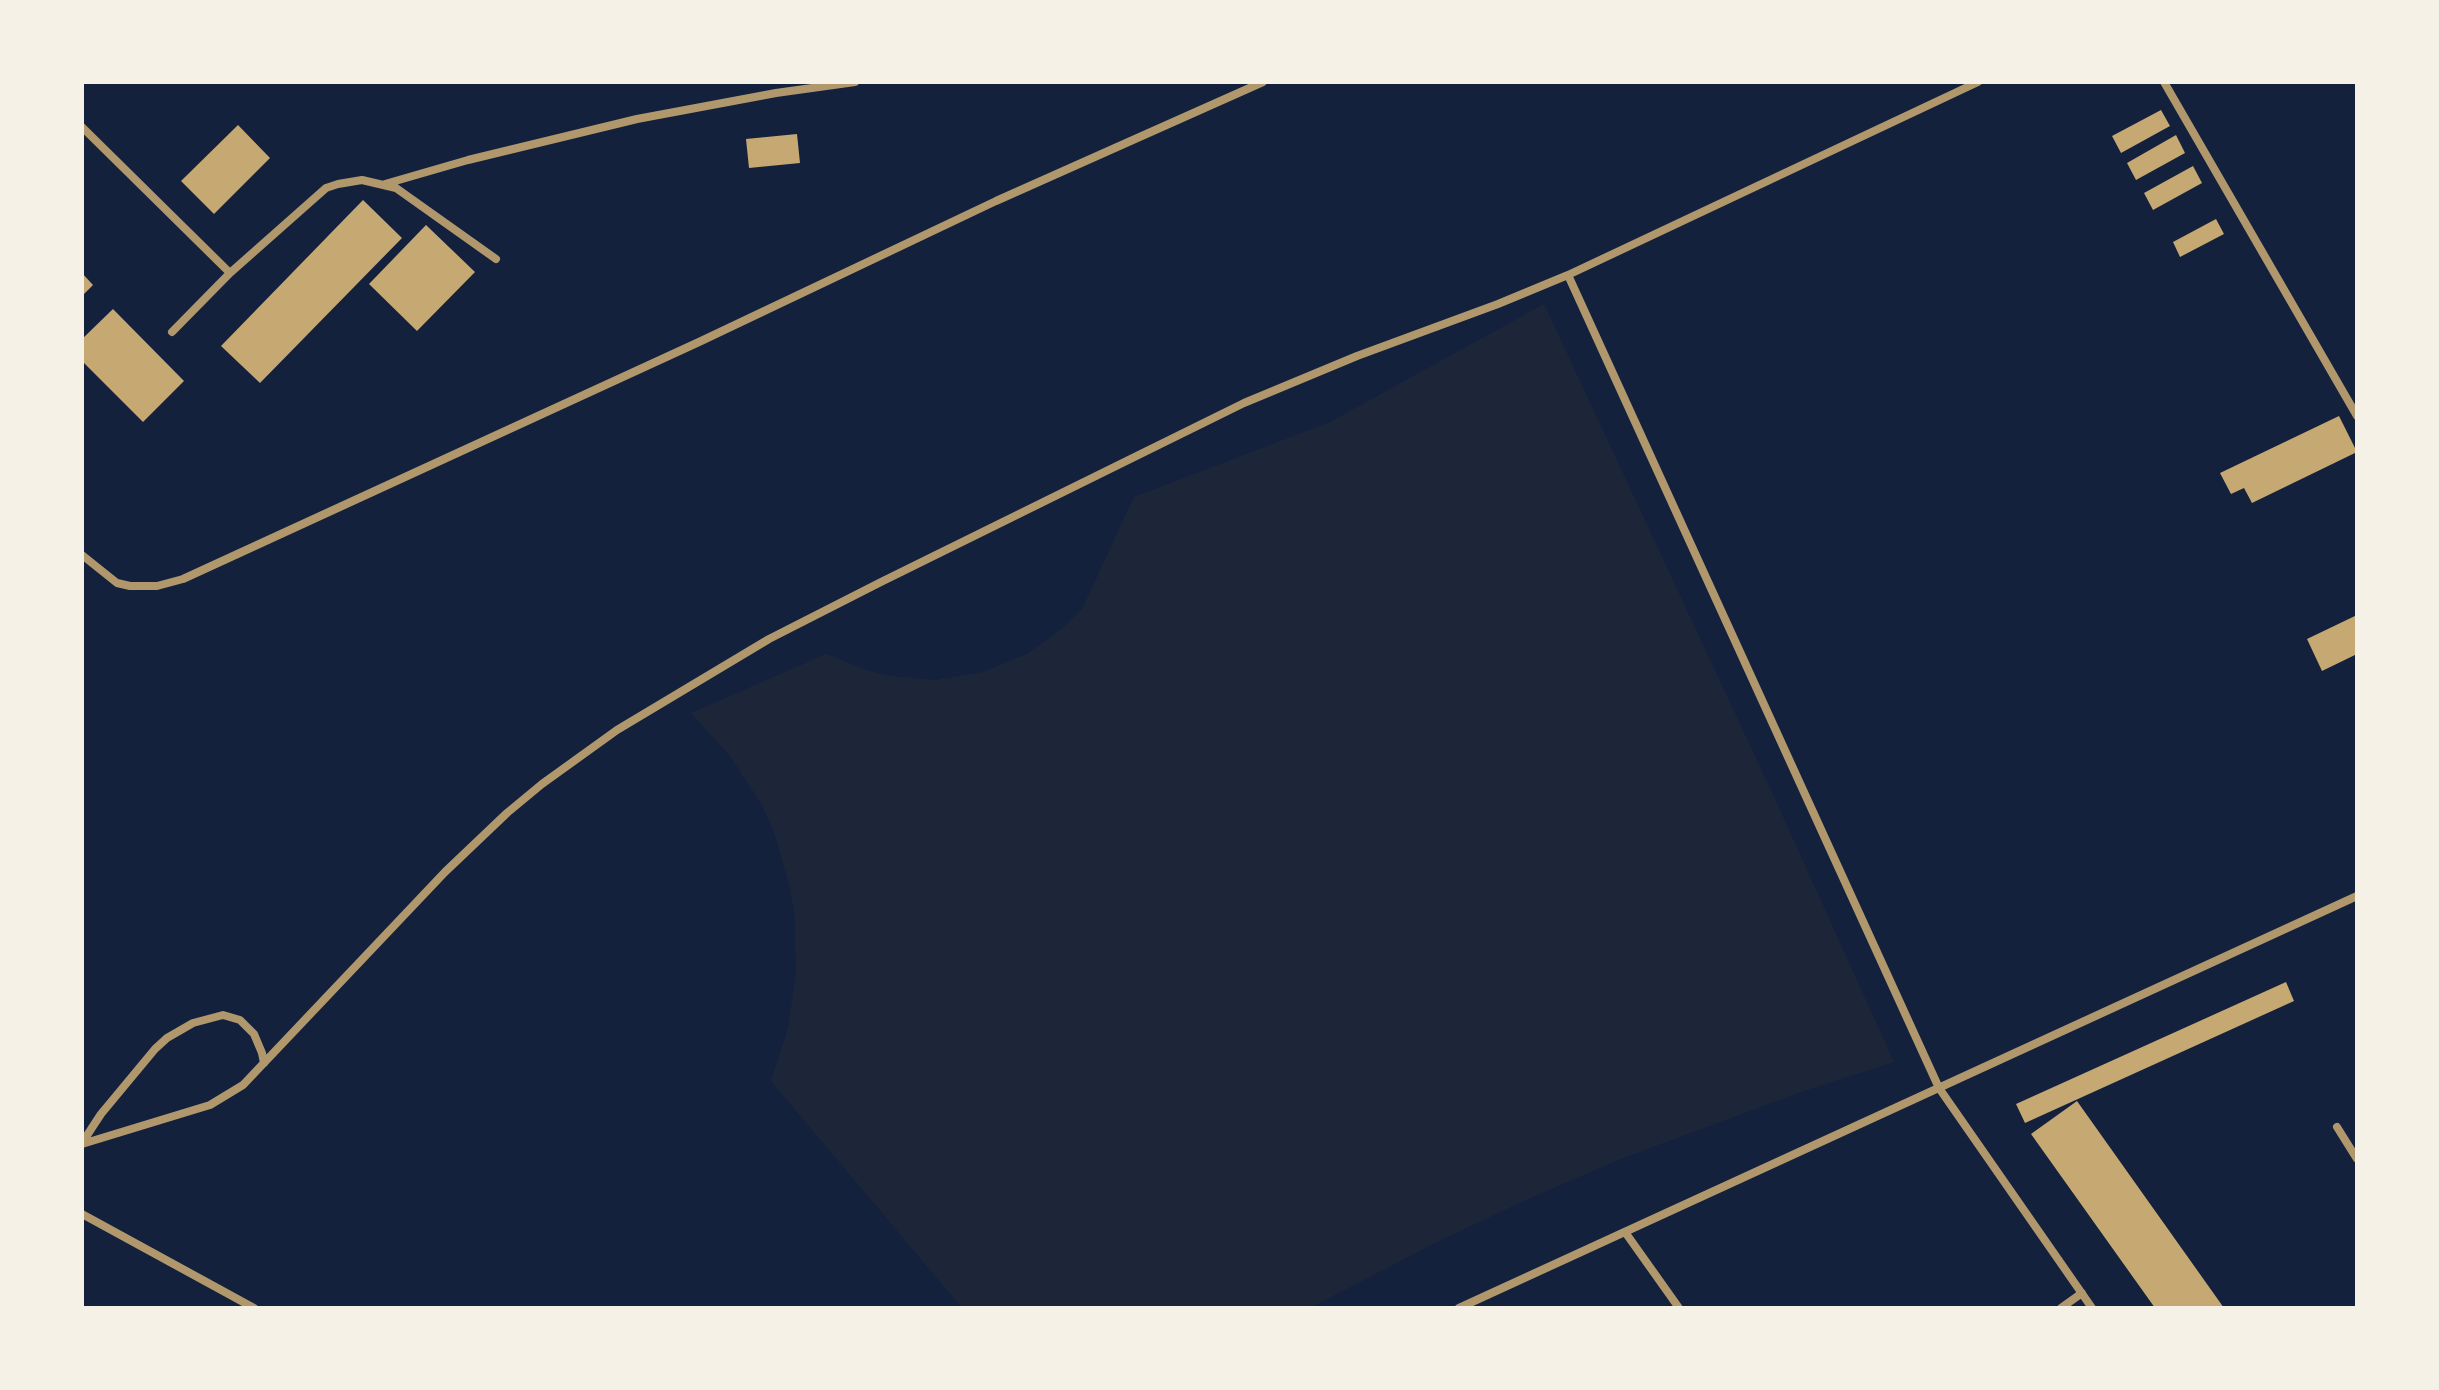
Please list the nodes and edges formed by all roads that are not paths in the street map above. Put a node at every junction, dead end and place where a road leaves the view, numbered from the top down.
1 (846, 82) edge
2 (855, 82) edge
3 (1263, 82) edge
4 (1978, 82) edge
5 (2164, 82) edge
6 (82, 127) edge
7 (385, 184) junction
8 (496, 259) dead end
9 (230, 273) junction
10 (1568, 275) junction
11 (172, 332) dead end
12 (2357, 416) edge
13 (82, 555) edge
14 (2357, 896) edge
15 (264, 1063) junction
16 (1939, 1088) junction
17 (2337, 1127) dead end
18 (82, 1144) edge
19 (2357, 1159) edge
20 (82, 1214) edge
21 (1625, 1232) junction
22 (2082, 1293) junction
23 (254, 1308) edge
24 (1459, 1308) edge
25 (1679, 1308) edge
26 (2061, 1308) edge
27 (2092, 1308) edge

1 - 2 street
1 - 7 street
3 - 13 street
4 - 10 street
5 - 12 street
6 - 9 street
7 - 8 street
7 - 9 street
9 - 11 street
10 - 15 street
10 - 16 street
14 - 16 street
15 - 18 street
15 - 18 street
16 - 21 street
16 - 22 street
17 - 19 street
20 - 23 street
21 - 24 street
21 - 25 street
22 - 26 street
22 - 27 street

